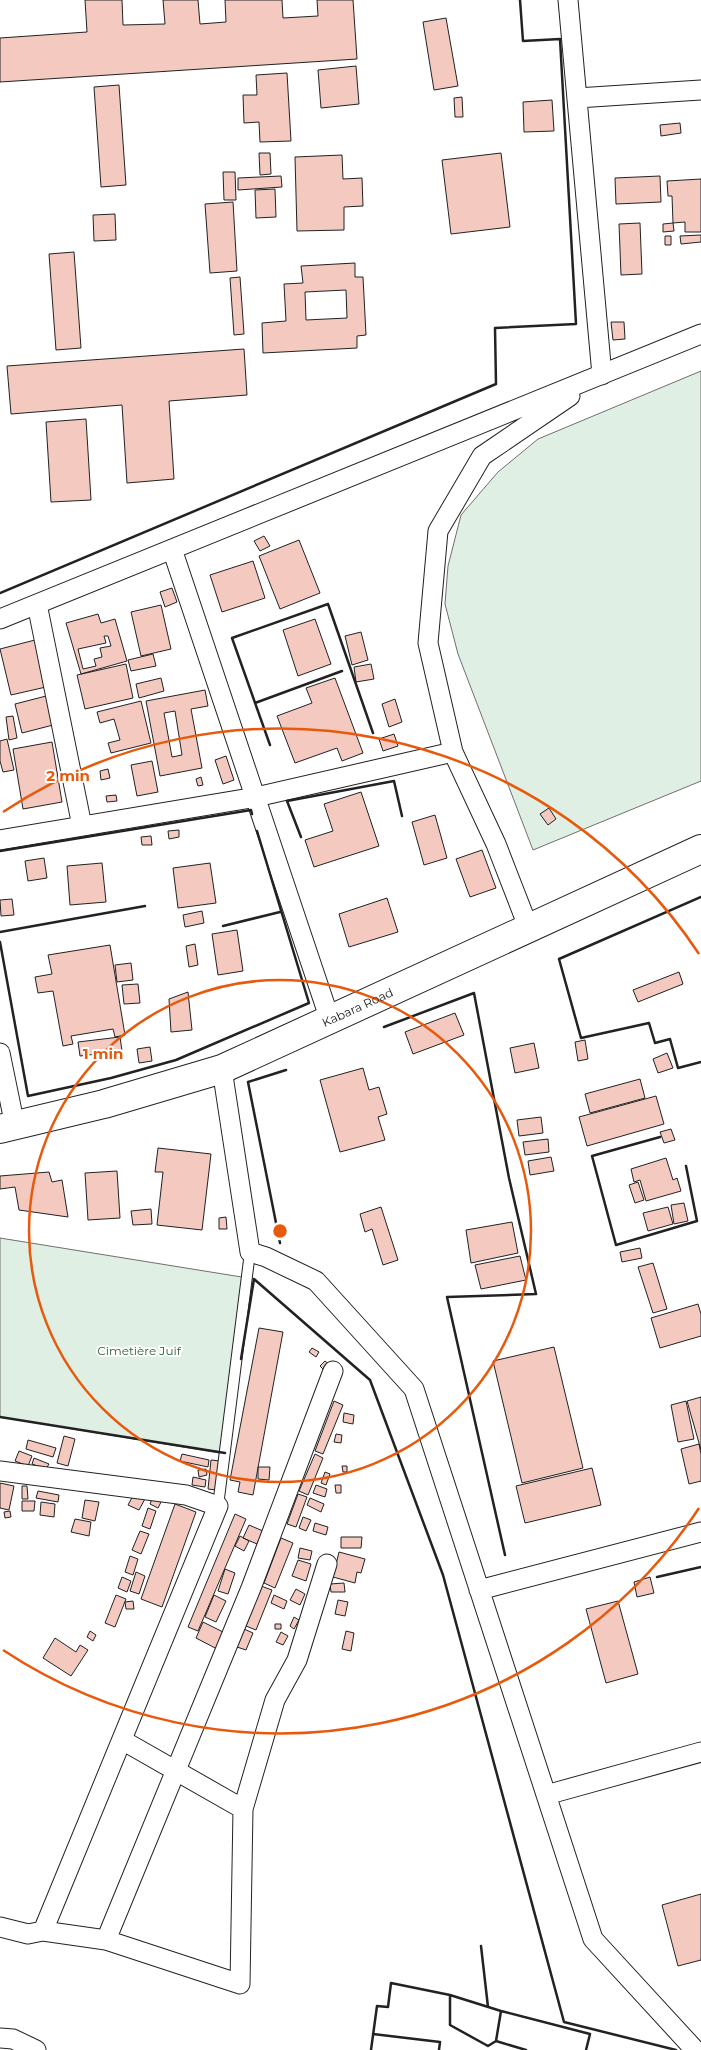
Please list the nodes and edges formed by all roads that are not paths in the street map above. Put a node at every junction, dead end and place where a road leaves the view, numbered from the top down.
1 (568, 0) edge
2 (701, 90) edge
3 (577, 98) junction
4 (701, 334) edge
5 (602, 375) junction
6 (172, 549) junction
7 (37, 604) junction
8 (0, 619) edge
9 (453, 752) junction
10 (256, 797) junction
11 (82, 826) junction
12 (0, 840) edge
13 (701, 849) edge
14 (529, 929) junction
15 (330, 1020) junction
16 (0, 1052) edge
17 (222, 1069) junction
18 (8, 1127) edge
19 (250, 1252) junction
20 (333, 1371) dead end
21 (0, 1471) edge
22 (218, 1506) junction
23 (701, 1532) edge
24 (327, 1564) dead end
25 (479, 1590) junction
26 (122, 1740) junction
27 (701, 1752) edge
28 (176, 1771) junction
29 (546, 1795) junction
30 (243, 1810) junction
31 (0, 1928) edge
32 (43, 1931) junction
33 (106, 1940) junction
34 (0, 2038) edge
35 (36, 2050) edge
36 (695, 2050) edge

1 - 3 street
2 - 3 street
3 - 5 street
4 - 5 street
5 - 6 street
5 - 9 street
6 - 7 street
6 - 10 street
7 - 8 street
7 - 11 street
9 - 10 street
9 - 14 street
10 - 11 street
10 - 15 street
11 - 12 street
13 - 14 main road, Kabara Road
14 - 15 main road, Kabara Road
15 - 17 main road, Kabara Road
16 - 18 street
17 - 18 main road, Kabara Road
17 - 19 street
19 - 22 lane
19 - 25 street
20 - 28 street
21 - 22 street
22 - 26 street
23 - 25 street
24 - 30 street
25 - 29 street
26 - 28 street
26 - 32 street
27 - 29 street
28 - 30 street
28 - 33 street
29 - 36 street
30 - 33 street
31 - 32 street
32 - 33 street
34 - 35 street

